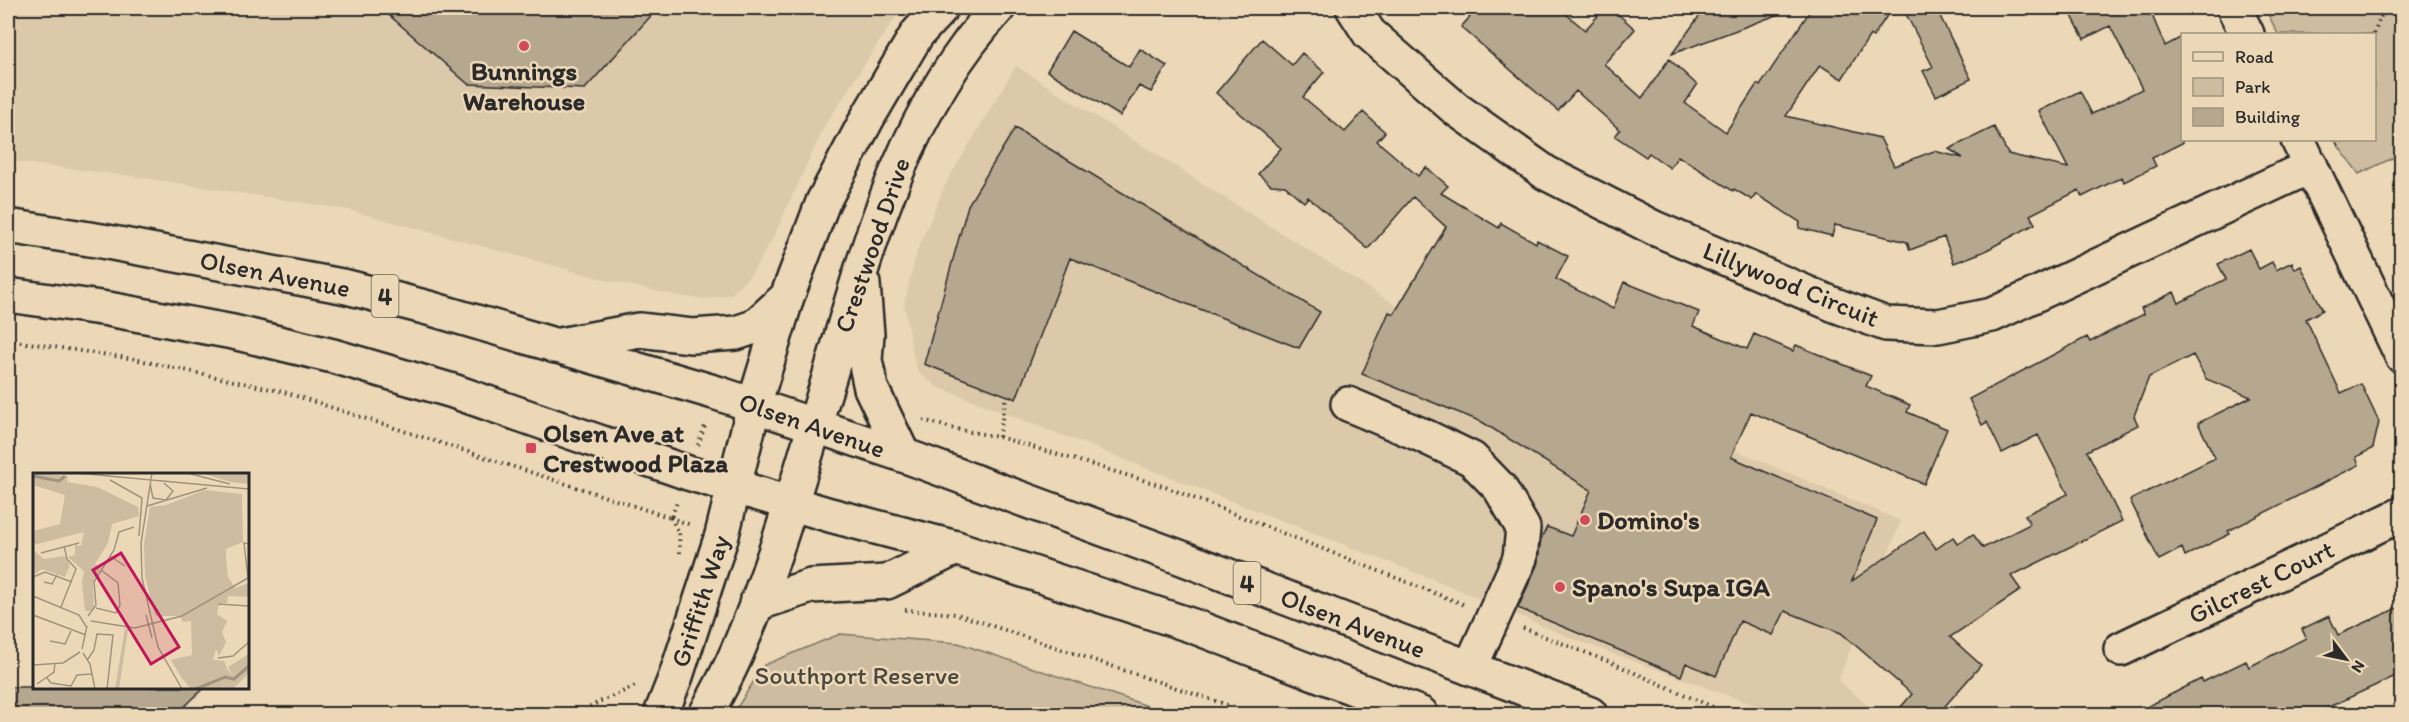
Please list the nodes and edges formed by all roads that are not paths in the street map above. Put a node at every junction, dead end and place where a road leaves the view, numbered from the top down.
1 (941, 8) edge
2 (998, 8) edge
3 (1353, 8) edge
4 (2234, 8) edge
5 (2246, 33) edge
6 (2304, 153) edge
7 (8, 226) edge
8 (862, 264) junction
9 (8, 295) edge
10 (787, 297) junction
11 (555, 346) junction
12 (2402, 356) edge
13 (1348, 404) dead end
14 (754, 405) junction
15 (814, 425) junction
16 (903, 455) junction
17 (734, 486) junction
18 (791, 503) junction
19 (2402, 514) edge
20 (956, 548) junction
21 (756, 604) junction
22 (2121, 649) dead end
23 (1470, 668) junction
24 (650, 704) edge
25 (706, 714) edge
26 (1421, 714) edge
27 (1590, 714) edge

1 - 10 street, Crestwood Drive
2 - 8 street, Crestwood Drive
3 - 6 street, Lillywood Circuit
4 - 5 street
6 - 12 street
7 - 11 street, Olsen Avenue / 4
8 - 15 street, Crestwood Drive
8 - 16 street
9 - 17 street, 4
10 - 11 street
10 - 14 street, Crestwood Drive
11 - 14 street, Olsen Avenue / 4
13 - 23 street
14 - 15 street, Olsen Avenue / 4
14 - 17 street, Crestwood Drive
15 - 16 street, Olsen Avenue / 4
15 - 18 street, Crestwood Drive
16 - 23 street, Olsen Avenue / 4
17 - 18 street, 4
17 - 24 street, Griffith Way
18 - 20 street, 4
18 - 21 street, Griffith Way
19 - 22 street, Gilcrest Court
20 - 21 street
20 - 26 street, 4
21 - 25 street, Griffith Way
23 - 27 street, Olsen Avenue / 4

